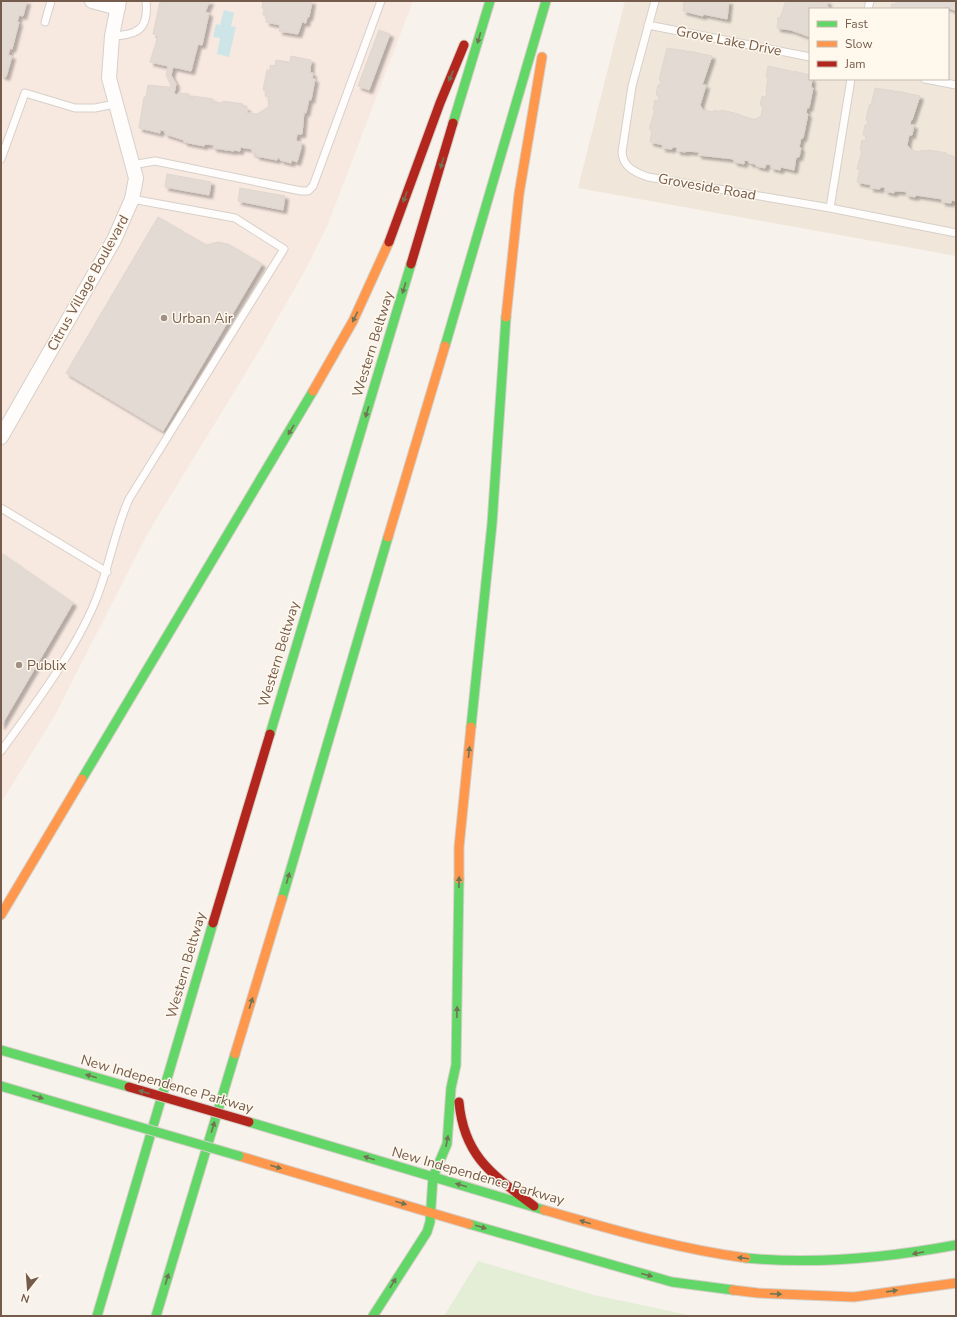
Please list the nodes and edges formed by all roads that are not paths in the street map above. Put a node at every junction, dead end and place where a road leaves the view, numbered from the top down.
1 (51, 1) edge
2 (92, 1) edge
3 (146, 1) edge
4 (382, 1) edge
5 (483, 1) edge
6 (490, 1) edge
7 (546, 1) edge
8 (555, 1) edge
9 (655, 1) edge
10 (118, 4) edge
11 (551, 16) dead end
12 (45, 22) dead end
13 (473, 23) dead end
14 (648, 26) junction
15 (112, 36) junction
16 (467, 38) dead end
17 (545, 46) dead end
18 (809, 57) edge
19 (851, 80) edge
20 (930, 80) edge
21 (956, 85) edge
22 (115, 104) junction
23 (1, 159) edge
24 (132, 164) junction
25 (132, 199) junction
26 (830, 208) junction
27 (956, 234) edge
28 (1, 437) edge
29 (1, 508) edge
30 (107, 572) junction
31 (1, 751) edge
32 (1, 915) edge
33 (1, 1050) edge
34 (456, 1066) junction
35 (1, 1086) edge
36 (433, 1178) junction
37 (534, 1206) junction
38 (431, 1212) junction
39 (956, 1245) edge
40 (956, 1283) edge
41 (97, 1316) edge
42 (156, 1316) edge
43 (373, 1316) edge

1 - 12 lane
2 - 10 street
3 - 15 lane
4 - 24 lane
5 - 13 main road
6 -> 41 main road, Western Beltway
42 -> 7 main road
8 - 11 main road
9 - 14 lane, Groveside Road
10 - 15 street, Citrus Village Boulevard
14 - 18 lane, Grove Lake Drive
14 - 26 lane, Groveside Road
15 - 22 street, Citrus Village Boulevard
16 -> 32 main road
34 -> 17 main road
19 - 26 lane
20 - 21 lane
22 - 23 lane
22 - 24 street, Citrus Village Boulevard
24 - 25 street, Citrus Village Boulevard
25 - 28 street, Citrus Village Boulevard
25 - 30 lane
26 - 27 lane, Groveside Road
29 - 30 lane
30 - 31 lane
36 -> 33 main road, New Independence Parkway, bridge
36 -> 34 main road
34 - 37 main road
35 -> 38 main road, bridge
37 -> 36 main road, New Independence Parkway
36 - 38 main road
39 -> 37 main road, New Independence Parkway
38 -> 40 main road
43 -> 38 main road

